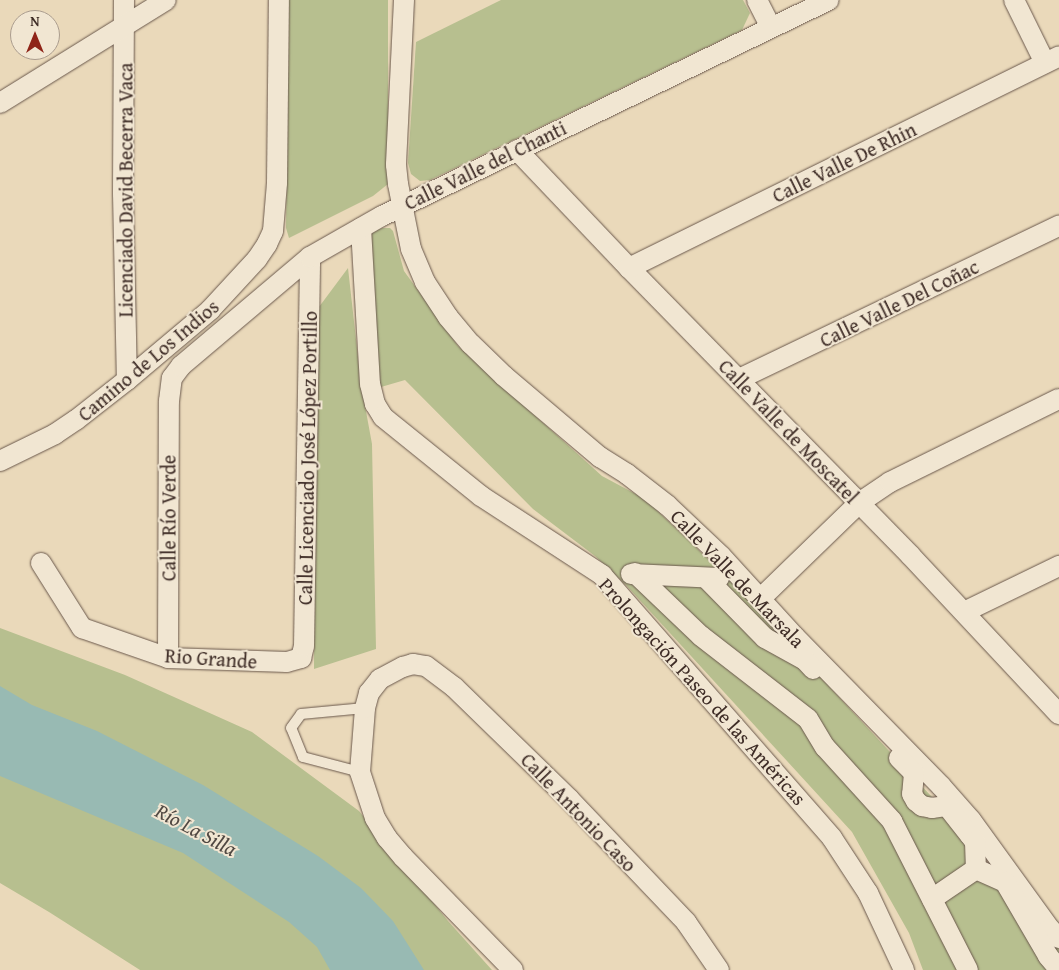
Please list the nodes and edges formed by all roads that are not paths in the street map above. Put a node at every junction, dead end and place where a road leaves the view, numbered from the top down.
1 (124, 0) edge
2 (166, 0) edge
3 (279, 0) edge
4 (404, 0) edge
5 (757, 0) edge
6 (828, 0) edge
7 (1014, 0) edge
8 (124, 26) junction
9 (771, 27) junction
10 (1052, 59) edge
11 (0, 103) edge
12 (517, 150) junction
13 (401, 206) junction
14 (1059, 226) edge
15 (361, 228) junction
16 (310, 257) junction
17 (629, 268) junction
18 (172, 378) joint
19 (740, 379) junction
20 (127, 380) junction
21 (1059, 399) edge
22 (0, 461) edge
23 (859, 503) junction
24 (41, 563) dead end
25 (1059, 566) edge
26 (635, 573) junction
27 (602, 575) junction
28 (707, 578) junction
29 (742, 578) junction
30 (760, 599) junction
31 (964, 612) junction
32 (168, 658) junction
33 (301, 658) joint
34 (365, 708) junction
35 (1059, 714) edge
36 (360, 772) junction
37 (976, 869) junction
38 (932, 899) junction
39 (1059, 938) edge
40 (1059, 969) edge
41 (513, 970) edge
42 (720, 970) edge
43 (904, 970) edge
44 (968, 970) edge

1 - 8 street, Licenciado David Becerra Vaca
2 - 8 street
3 - 20 street, Camino de Los Indios
4 - 13 street
5 - 9 street
6 - 9 street, Calle Valle del Chanti
7 - 10 street
8 - 11 street
8 - 20 street, Licenciado David Becerra Vaca
9 - 12 street, Calle Valle del Chanti
10 - 17 street, Calle Valle De Rhin
12 - 13 street, Calle Valle del Chanti
12 - 17 street, Calle Valle de Moscatel
13 - 15 street, Calle Valle del Chanti
13 - 29 street, Calle Valle de Marsala
14 - 19 street, Calle Valle Del Coñac
15 - 16 street, Calle Valle del Chanti
15 - 27 street, Prolongación Paseo de las Américas
16 - 18 street, Calle Valle del Chanti
16 - 33 street, Calle Licenciado José López Portillo
17 - 19 street, Calle Valle de Moscatel
18 - 32 street, Calle Río Verde
19 - 23 street, Calle Valle de Moscatel
20 - 22 street, Camino de Los Indios
21 - 23 street
23 - 30 street
23 - 31 street, Calle Valle de Moscatel
24 - 32 street, Rio Grande
25 - 31 street
26 - 27 street
26 - 28 street
26 - 38 street
27 - 43 street, Prolongación Paseo de las Américas
28 - 29 street
28 - 37 street
29 - 30 street, Calle Valle de Marsala
30 - 39 street, Calle Valle de Marsala
31 - 35 street, Calle Valle de Moscatel
32 - 33 street, Rio Grande
34 - 36 street
34 - 36 lane
34 - 42 street, Calle Antonio Caso
36 - 41 street
37 - 38 street
37 - 40 street
38 - 44 street

